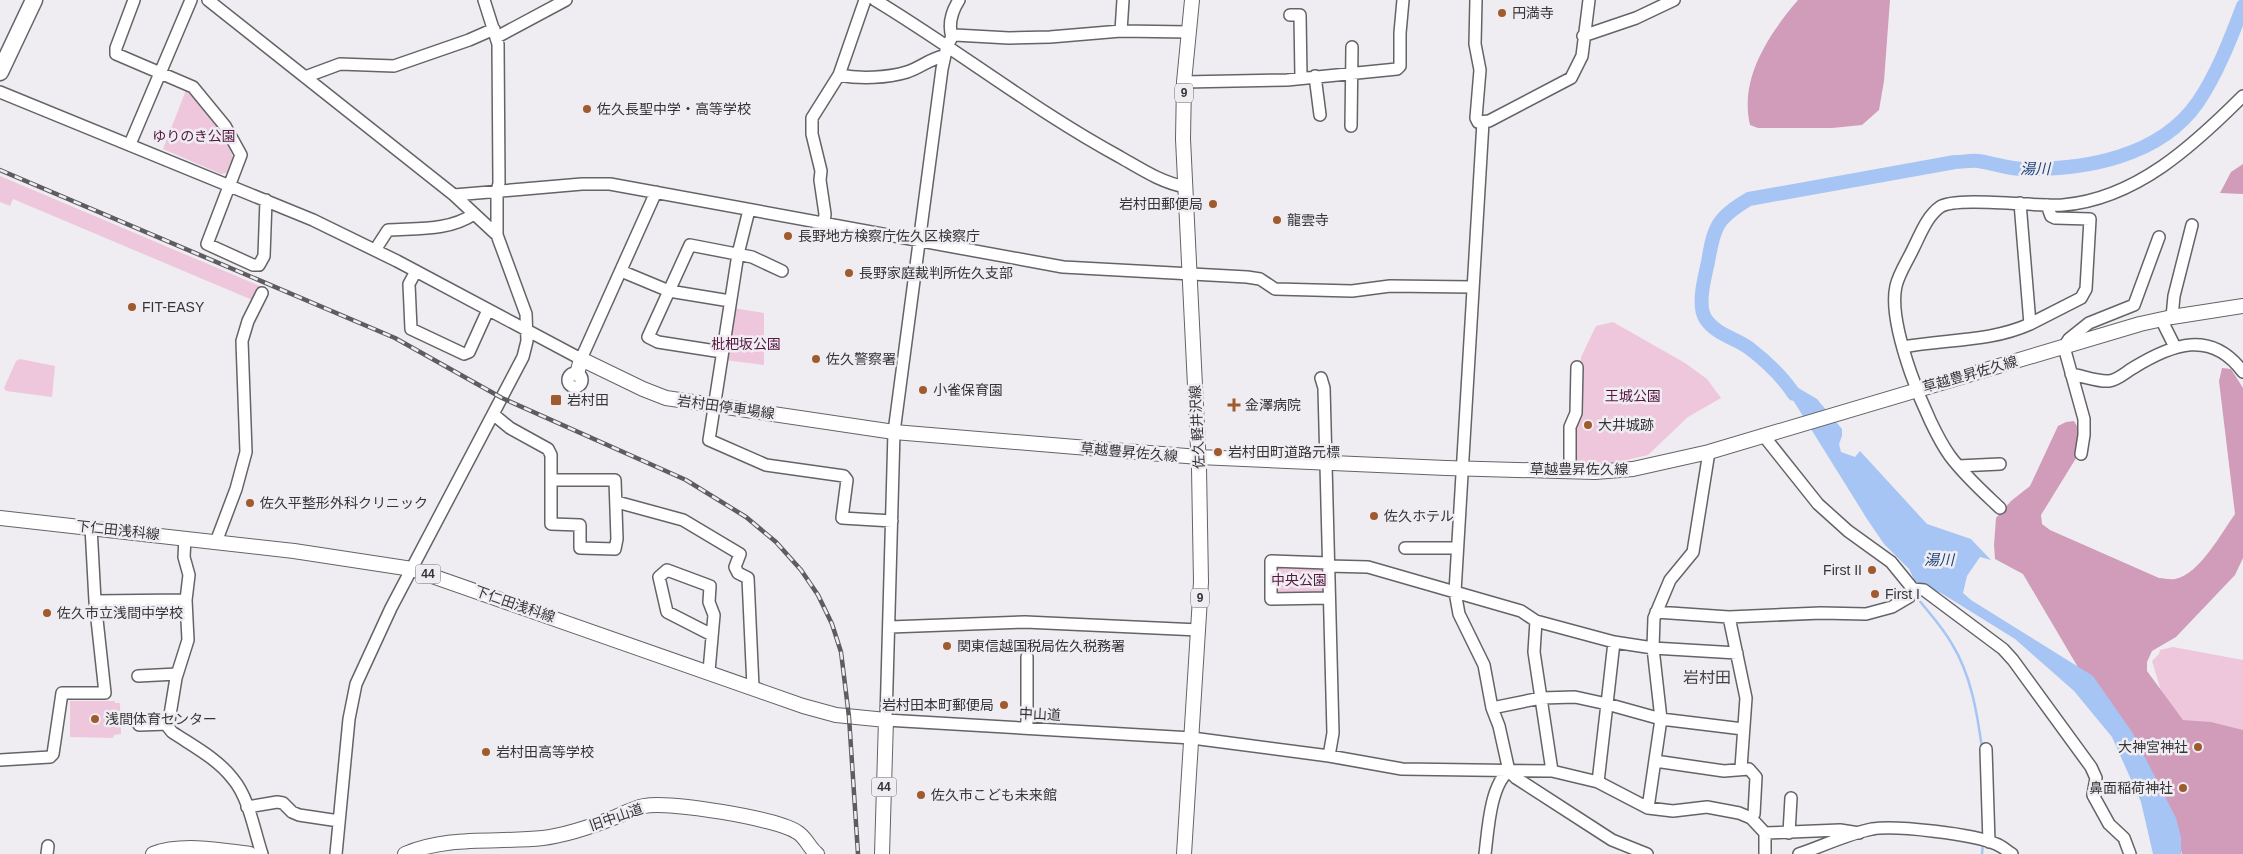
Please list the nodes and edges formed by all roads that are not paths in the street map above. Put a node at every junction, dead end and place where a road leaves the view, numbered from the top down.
1 (22, 0) edge
2 (34, 0) edge
3 (134, 0) edge
4 (191, 0) edge
5 (208, 0) edge
6 (484, 0) edge
7 (566, 0) edge
8 (866, 0) edge
9 (875, 0) edge
10 (959, 0) edge
11 (1123, 0) edge
12 (1192, 0) edge
13 (1404, 0) edge
14 (1476, 0) edge
15 (1589, 0) edge
16 (1674, 0) edge
17 (1299, 15) dead end
18 (1121, 30) junction
19 (1189, 32) junction
20 (495, 33) junction
21 (1583, 36) junction
22 (948, 46) junction
23 (0, 47) edge
24 (1352, 47) dead end
25 (0, 72) edge
26 (161, 73) junction
27 (1352, 74) junction
28 (839, 75) junction
29 (1315, 76) junction
30 (305, 77) junction
31 (1301, 78) junction
32 (1184, 82) junction
33 (0, 92) edge
34 (2243, 96) edge
35 (1320, 115) dead end
36 (1483, 122) junction
37 (1350, 126) dead end
38 (130, 144) junction
39 (229, 186) junction
40 (1186, 187) junction
41 (497, 191) junction
42 (656, 192) junction
43 (454, 195) junction
44 (266, 200) junction
45 (2020, 203) junction
46 (2047, 205) junction
47 (749, 210) junction
48 (474, 214) junction
49 (824, 223) junction
50 (2192, 225) dead end
51 (497, 234) junction
52 (2158, 238) dead end
53 (920, 240) junction
54 (374, 250) junction
55 (738, 254) junction
56 (416, 271) junction
57 (621, 271) junction
58 (782, 271) dead end
59 (1189, 273) junction
60 (1472, 287) junction
61 (669, 291) junction
62 (262, 293) dead end
63 (730, 301) junction
64 (2243, 306) edge
65 (488, 310) junction
66 (2166, 318) junction
67 (2030, 324) junction
68 (527, 330) junction
69 (1903, 347) junction
70 (2064, 347) junction
71 (2176, 347) junction
72 (722, 352) junction
73 (581, 359) junction
74 (1577, 367) dead end
75 (2243, 372) edge
76 (577, 374) dead end
77 (2071, 374) junction
78 (1321, 378) dead end
79 (1916, 390) junction
80 (715, 406) junction
81 (493, 414) junction
82 (894, 432) junction
83 (1766, 434) junction
84 (1709, 452) junction
85 (2081, 454) dead end
86 (1199, 457) junction
87 (1326, 462) junction
88 (2000, 464) dead end
89 (1958, 466) junction
90 (1463, 468) junction
91 (1570, 471) junction
92 (551, 480) junction
93 (617, 502) junction
94 (2000, 508) dead end
95 (0, 518) edge
96 (892, 521) junction
97 (91, 527) junction
98 (185, 538) junction
99 (216, 542) junction
100 (1405, 548) dead end
101 (1458, 548) junction
102 (1328, 564) junction
103 (412, 569) junction
104 (1913, 589) junction
105 (1454, 592) junction
106 (1329, 598) junction
107 (186, 600) junction
108 (95, 601) junction
109 (1656, 612) junction
110 (1729, 617) junction
111 (1536, 621) junction
112 (890, 627) junction
113 (1199, 630) junction
114 (712, 635) junction
115 (1614, 642) junction
116 (1653, 648) junction
117 (1737, 653) junction
118 (1027, 657) dead end
119 (709, 672) junction
120 (178, 674) junction
121 (138, 676) dead end
122 (753, 688) junction
123 (1541, 698) junction
124 (1607, 704) junction
125 (1492, 708) junction
126 (1661, 719) junction
127 (886, 720) junction
128 (168, 724) junction
129 (139, 725) dead end
130 (1027, 728) junction
131 (1744, 728) junction
132 (1192, 738) junction
133 (1986, 748) dead end
134 (1329, 756) junction
135 (0, 760) edge
136 (1655, 761) junction
137 (1741, 768) junction
138 (1510, 770) junction
139 (1552, 772) junction
140 (1598, 782) junction
141 (1791, 798) dead end
142 (247, 807) junction
143 (1648, 808) junction
144 (1751, 818) junction
145 (339, 821) junction
146 (1765, 833) junction
147 (1788, 833) junction
148 (1859, 833) junction
149 (1985, 841) junction
150 (1816, 851) edge
151 (153, 854) edge
152 (250, 854) edge
153 (262, 854) edge
154 (336, 854) edge
155 (404, 854) edge
156 (817, 854) edge
157 (882, 854) edge
158 (1184, 854) edge
159 (1485, 854) edge
160 (1647, 854) edge
161 (1765, 854) edge
162 (1799, 854) edge
163 (2012, 854) edge
164 (2130, 854) edge

1 - 23 highway
2 - 25 highway
3 - 26 street
4 - 26 street
5 - 30 street
6 - 20 street
7 - 20 street
8 - 28 street
9 - 22 street
10 - 22 street
11 - 18 street
12 - 19 main road, 佐久軽井沢線 / 9
13 - 27 street
14 - 36 street
15 - 21 street
16 - 21 street
17 - 31 street
18 - 19 street
18 - 22 street
19 - 32 main road, 佐久軽井沢線 / 9
20 - 30 street
20 - 41 street
21 - 36 street
22 - 28 street
22 - 40 street
22 - 53 street
24 - 27 street
26 - 38 street
26 - 39 street
27 - 29 street
27 - 37 street
28 - 49 street
29 - 31 street
29 - 35 street
30 - 43 street
31 - 32 street
32 - 40 main road, 佐久軽井沢線 / 9
33 - 38 street
34 - 46 street
36 - 60 street
38 - 39 street
39 - 44 street
39 - 44 street
40 - 59 main road, 佐久軽井沢線 / 9
41 - 42 street
41 - 43 street
41 - 51 street
42 - 47 street
42 - 57 street
43 - 48 street
44 - 54 street
45 - 46 street
45 - 67 street
45 - 69 street
46 - 67 street
47 - 49 street
47 - 55 street
48 - 51 street
48 - 54 street
49 - 53 street
50 - 66 street
51 - 68 street
52 - 70 street
53 - 59 street
53 - 82 street
54 - 56 street
55 - 58 street
55 - 61 street
55 - 63 street
56 - 65 street
56 - 65 street
57 - 61 street
57 - 73 street
59 - 60 street
59 - 86 main road, 佐久軽井沢線 / 9
60 - 90 street
61 - 63 street
61 - 72 street
62 - 99 street
63 - 72 street
64 - 66 main road, 草越豊昇佐久線
65 - 68 street
66 - 70 main road, 草越豊昇佐久線
66 - 71 street
67 - 69 street
68 - 73 street
68 - 81 street
69 - 79 street
70 - 77 street
70 - 79 main road, 草越豊昇佐久線
71 - 75 street
71 - 77 street
72 - 80 street
73 - 76 main road
73 - 80 main road, 岩村田停車場線
74 - 91 street
77 - 85 street
78 - 87 street
79 - 83 main road, 草越豊昇佐久線
79 - 89 street
80 - 82 main road, 岩村田停車場線
80 - 96 street
81 - 92 street
81 - 103 street
82 - 86 main road, 草越豊昇佐久線
82 - 96 street
83 - 84 main road, 草越豊昇佐久線
83 - 104 street
84 - 91 main road, 草越豊昇佐久線
84 - 109 street
86 - 87 main road, 草越豊昇佐久線
86 - 113 main road, 佐久軽井沢線 / 9
87 - 90 main road, 草越豊昇佐久線
87 - 102 street
88 - 89 street
89 - 94 street
90 - 91 main road, 草越豊昇佐久線
90 - 101 street
92 - 93 street
92 - 93 street
93 - 122 street
95 - 97 main road, 下仁田浅科線 / 44
96 - 112 street
97 - 98 main road, 下仁田浅科線 / 44
97 - 108 street
98 - 99 main road, 下仁田浅科線 / 44
98 - 107 street
99 - 103 main road, 下仁田浅科線 / 44
100 - 101 street
101 - 105 street
102 - 105 street
102 - 106 street
102 - 106 street
103 - 119 main road, 下仁田浅科線 / 44
103 - 145 street
104 - 110 street
104 - 164 street
105 - 111 street
105 - 125 street
106 - 134 street
107 - 108 street
107 - 120 street
108 - 135 street
109 - 110 street
109 - 116 street
110 - 117 street
111 - 115 street
111 - 123 street
112 - 113 street
112 - 127 street
113 - 132 main road, 佐久軽井沢線 / 9
114 - 114 street
114 - 119 street
115 - 116 street
115 - 124 street
116 - 117 street
116 - 126 street
117 - 131 street
118 - 130 street
119 - 122 main road, 下仁田浅科線 / 44
120 - 121 street
120 - 128 street
122 - 127 main road, 下仁田浅科線 / 44
123 - 124 street
123 - 125 street
123 - 139 street
124 - 126 street
124 - 140 street
125 - 138 street
126 - 131 street
126 - 136 street
127 - 130 street, 中山道
127 - 157 main road, 44
128 - 129 street
128 - 142 street
130 - 132 street, 中山道
131 - 137 street
132 - 134 street, 中山道
132 - 158 main road, 佐久軽井沢線 / 9
133 - 149 street
134 - 138 street, 中山道
136 - 137 street
136 - 143 street
137 - 144 street
138 - 139 street, 中山道
138 - 159 street
138 - 160 street
139 - 140 street, 中山道
140 - 143 street, 中山道
141 - 147 street
142 - 145 street
142 - 153 street
143 - 144 street
144 - 146 street
145 - 154 street
146 - 147 street
146 - 161 street
147 - 148 street
148 - 149 street
148 - 150 street
149 - 163 street
150 - 162 street
151 - 152 main road
155 - 156 main road, 旧中山道

